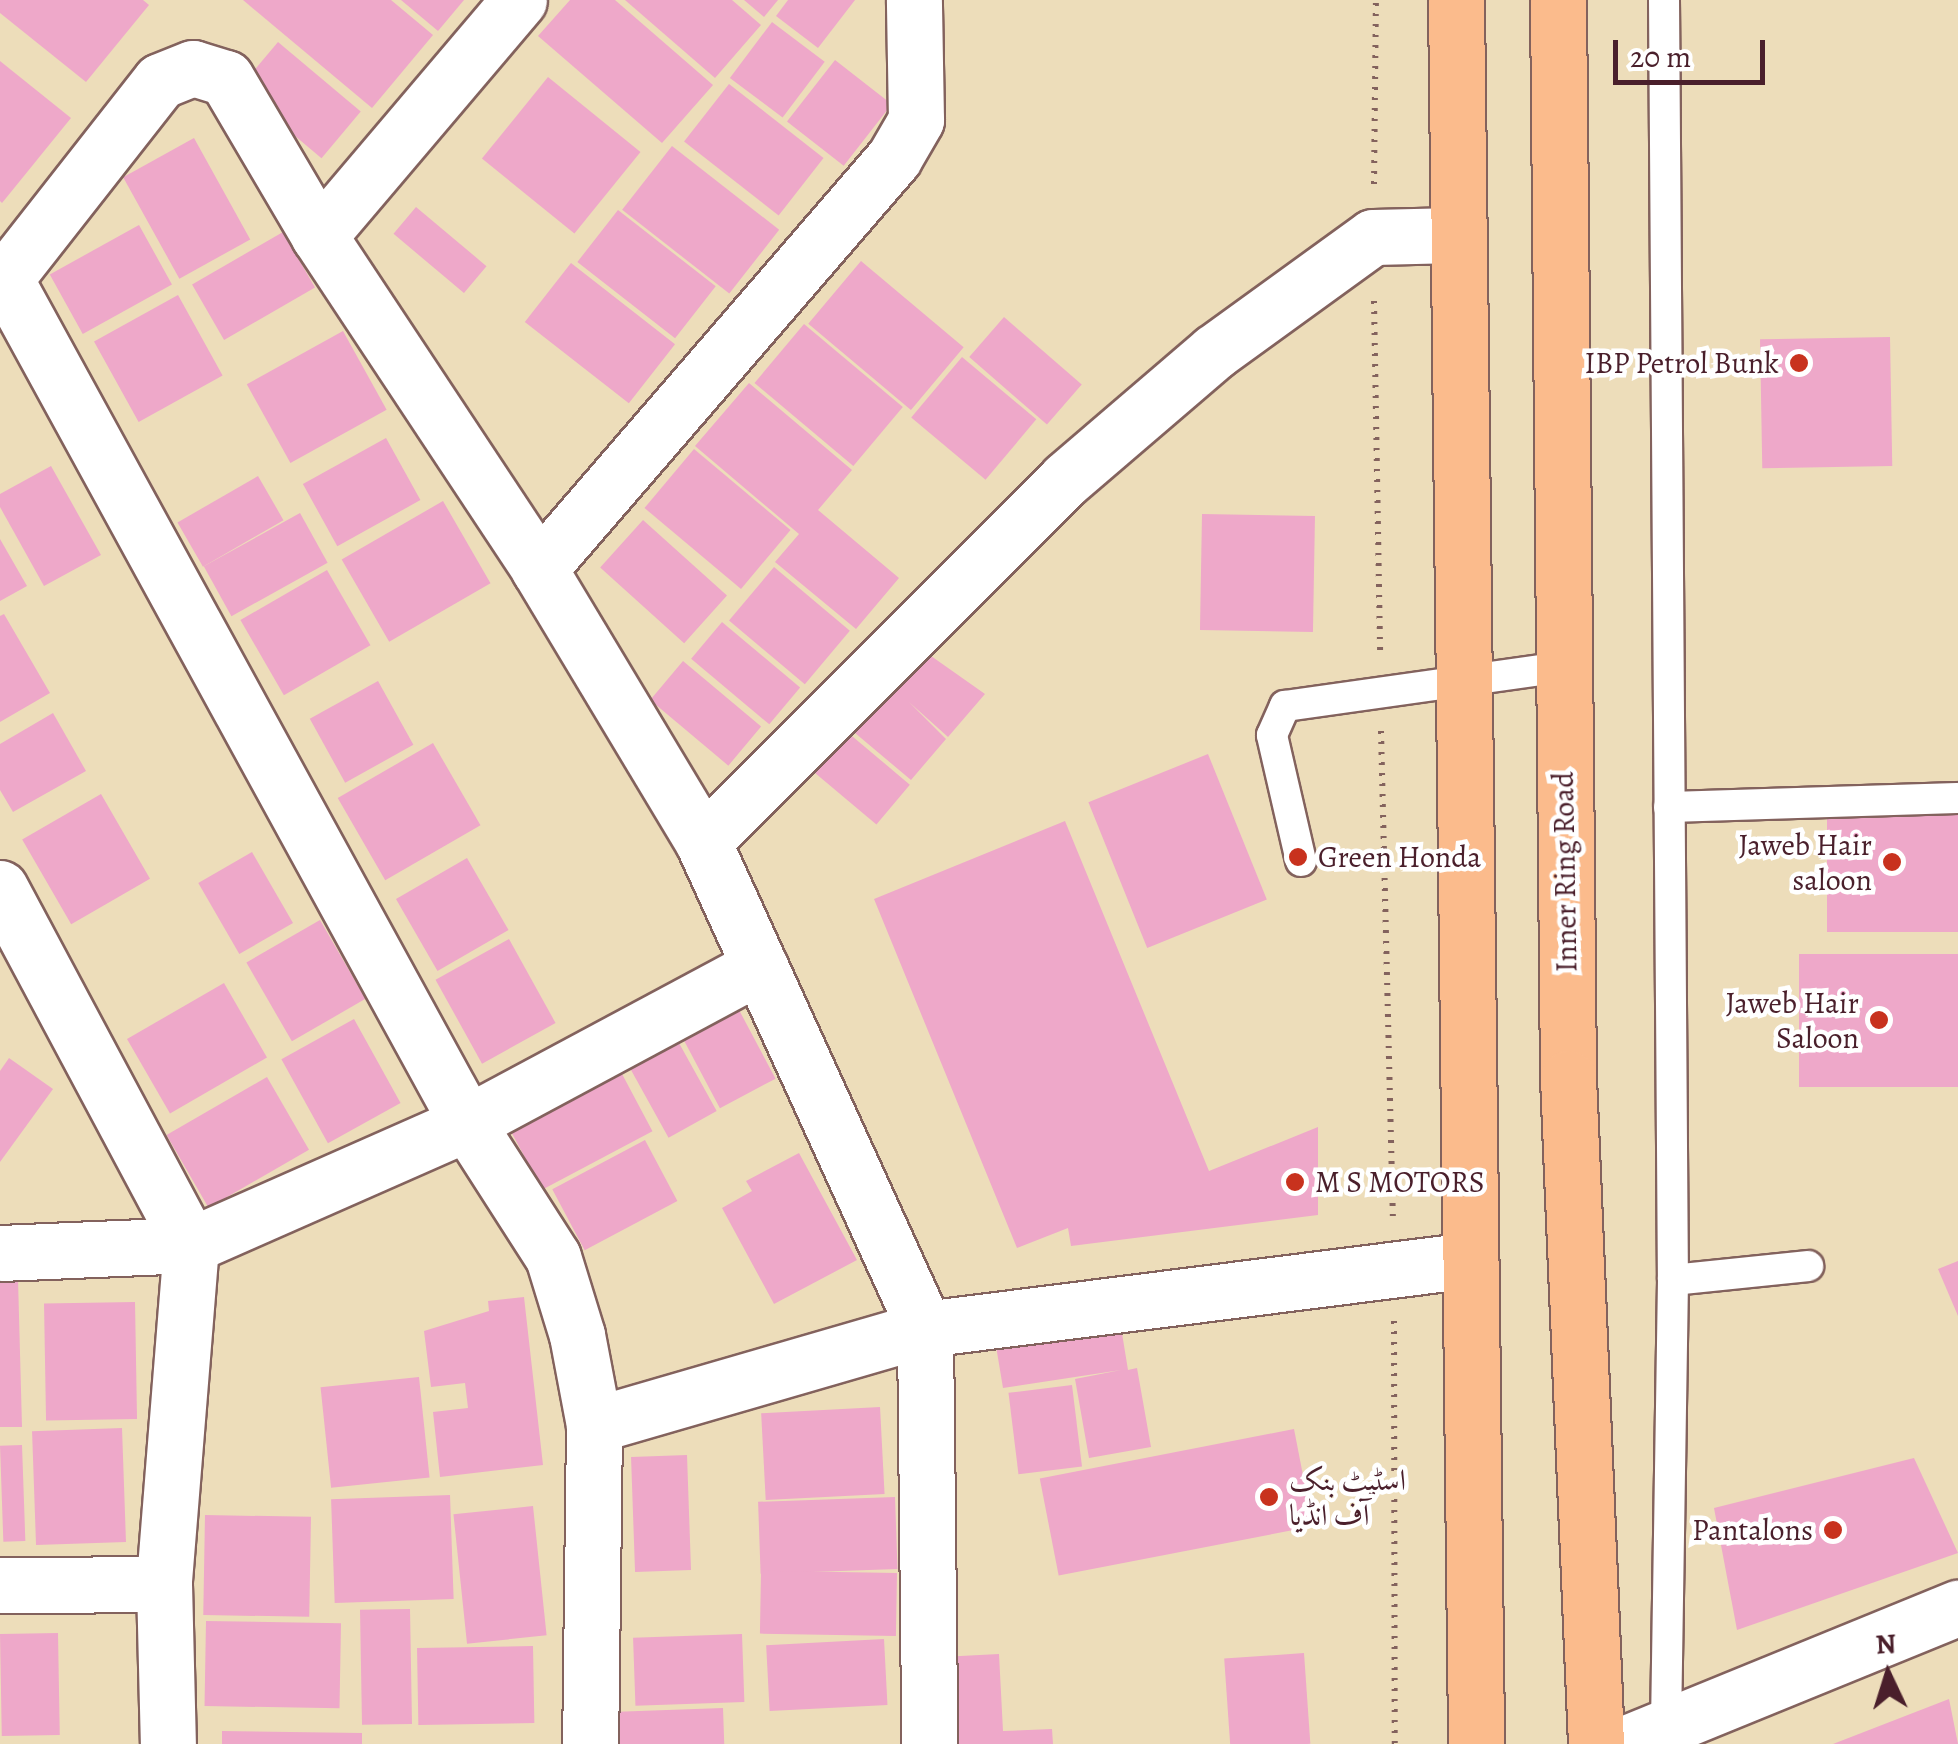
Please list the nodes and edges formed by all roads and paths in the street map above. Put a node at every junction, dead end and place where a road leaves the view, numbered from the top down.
1 (520, 0) edge
2 (914, 0) edge
3 (1376, 0) edge
4 (1456, 0) edge
5 (1558, 0) edge
6 (1664, 0) edge
7 (1456, 235) junction
8 (319, 236) junction
9 (1373, 237) junction
10 (3, 282) edge
11 (539, 569) junction
12 (1562, 667) junction
13 (1459, 678) junction
14 (1380, 691) junction
15 (1958, 798) edge
16 (1669, 807) junction
17 (703, 842) junction
18 (1301, 861) dead end
19 (0, 888) edge
20 (760, 966) junction
21 (467, 1122) junction
22 (191, 1245) junction
23 (0, 1253) edge
24 (1470, 1260) junction
25 (1808, 1266) dead end
26 (1394, 1268) junction
27 (1672, 1280) junction
28 (925, 1329) junction
29 (594, 1425) junction
30 (164, 1584) junction
31 (0, 1585) edge
32 (1958, 1608) edge
33 (1645, 1734) edge
34 (168, 1744) edge
35 (590, 1744) edge
36 (928, 1744) edge
37 (1394, 1744) edge
38 (1476, 1744) edge
39 (1596, 1744) edge

1 - 8 street
2 - 11 street
3 - 9 path
4 - 7 highway
5 - 12 highway, Inner Ring Road
6 - 16 lane
7 - 9 street
7 - 13 highway
8 - 10 street
8 - 11 street
9 - 14 path
9 - 17 street
10 - 21 street
11 - 17 street
12 - 13 lane
12 - 39 highway, Inner Ring Road
13 - 14 lane
13 - 24 highway
14 - 18 lane
14 - 26 path
15 - 16 lane
16 - 27 lane
17 - 20 street
19 - 22 street
20 - 21 street
20 - 28 street
21 - 22 street
21 - 29 street
22 - 23 street
22 - 30 street
24 - 26 street
24 - 38 highway
25 - 27 lane
26 - 28 street
26 - 37 path
27 - 33 lane
28 - 29 street
28 - 36 street
29 - 35 street
30 - 31 street
30 - 34 street
32 - 33 street

